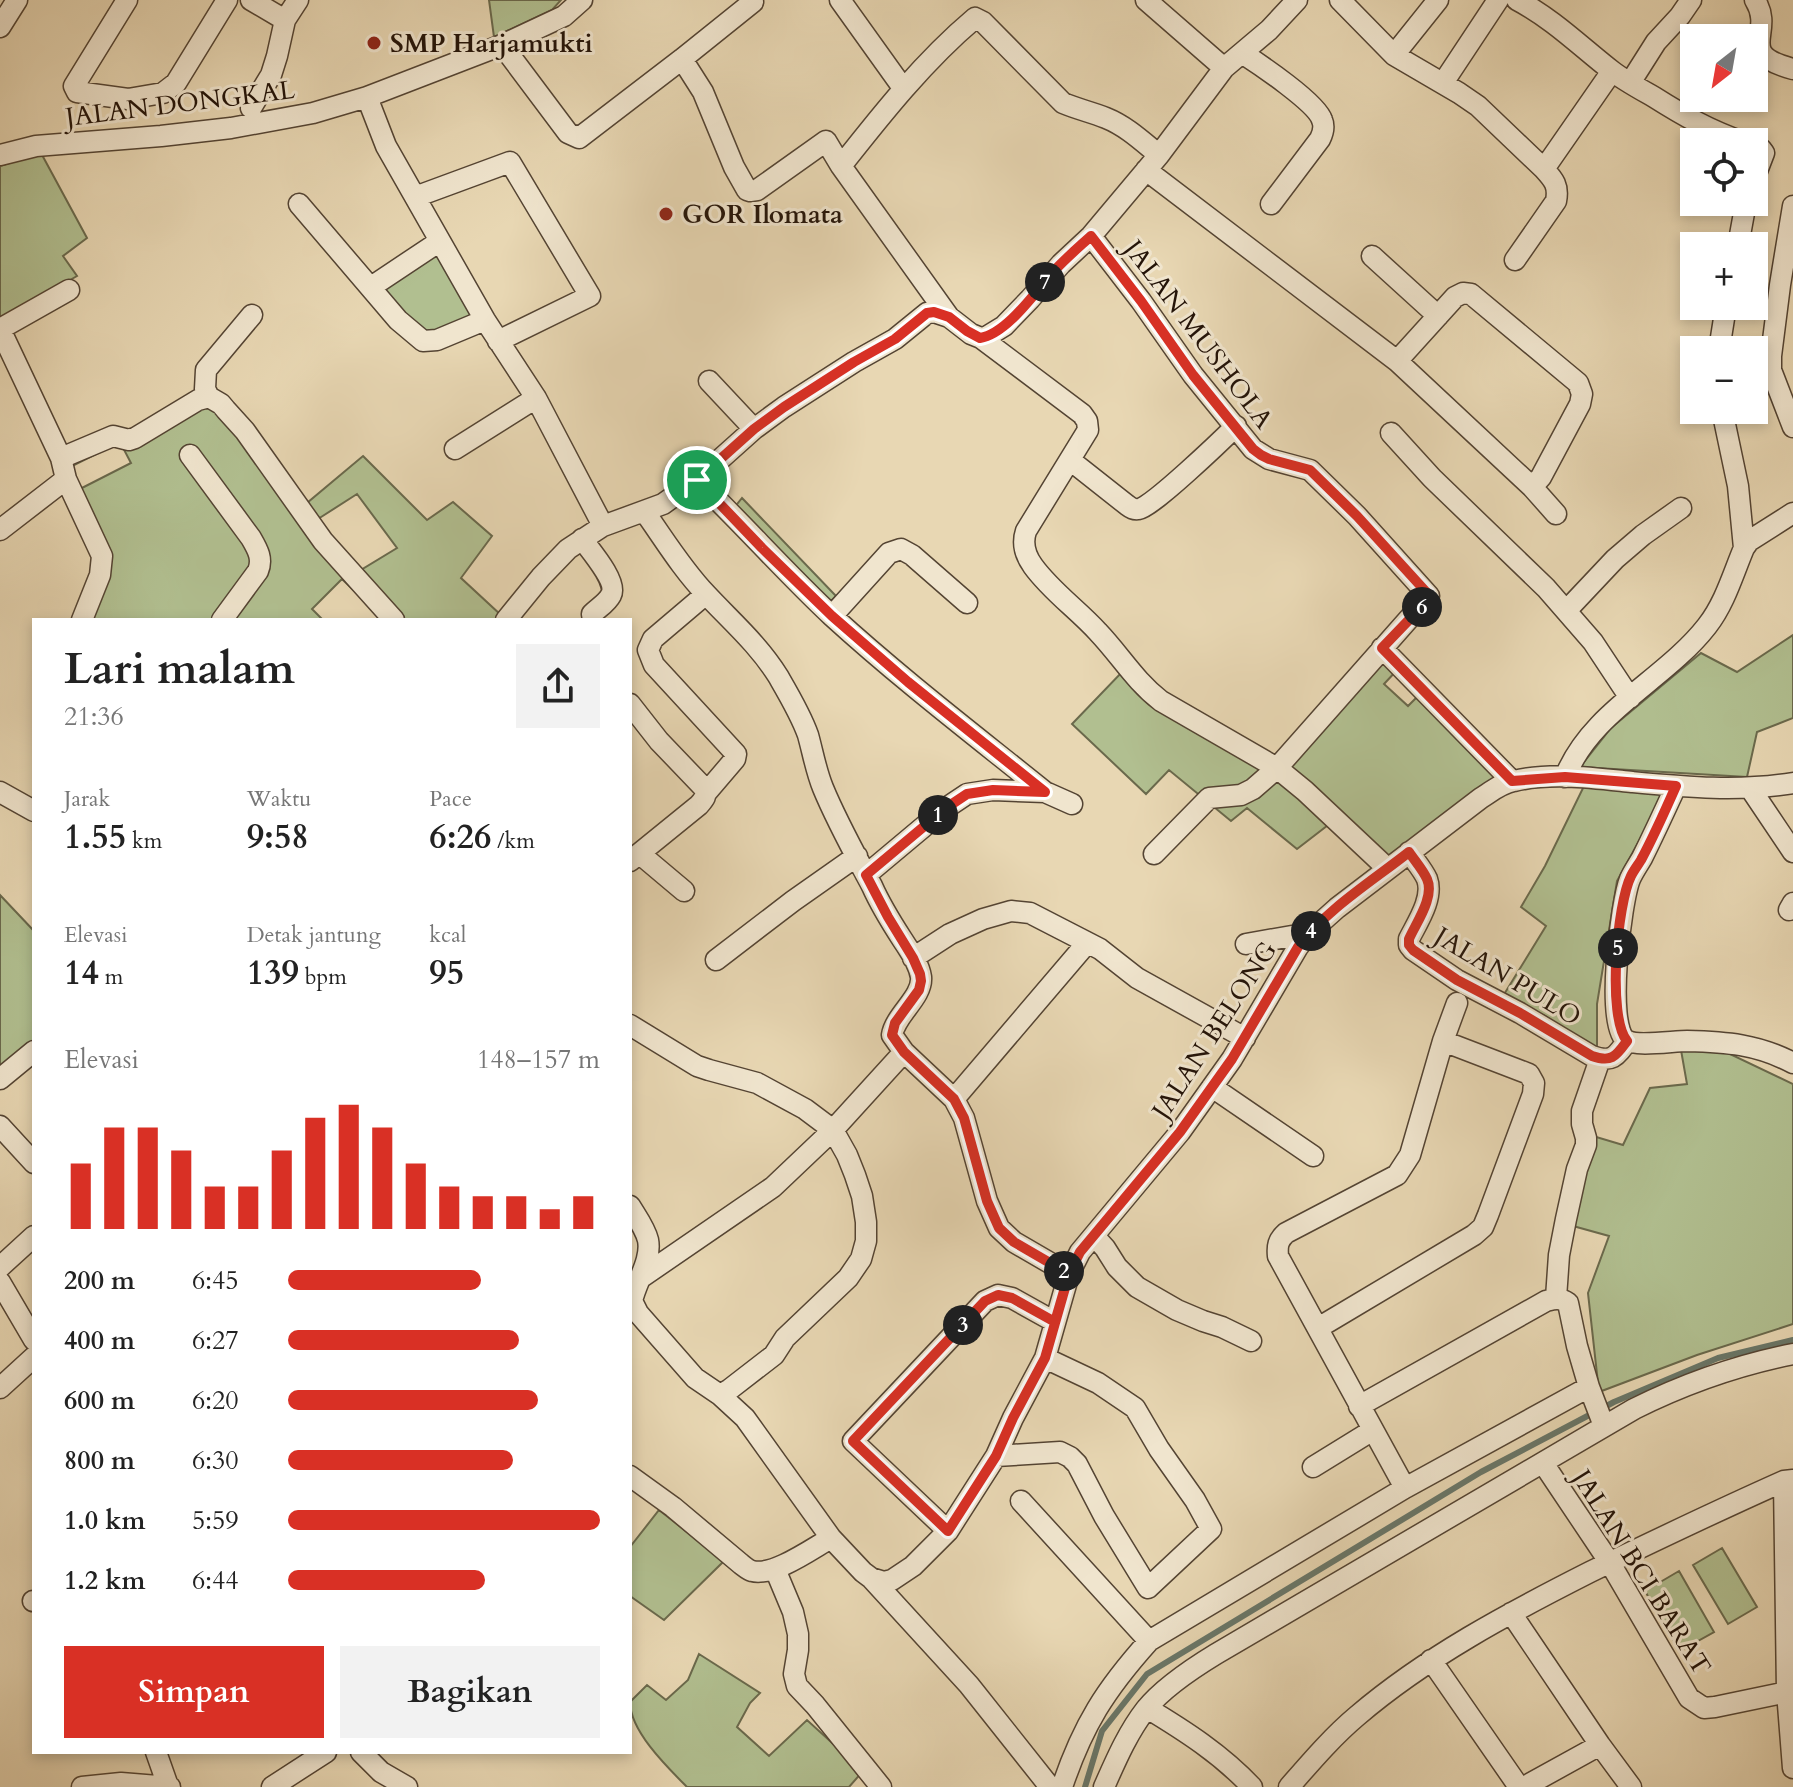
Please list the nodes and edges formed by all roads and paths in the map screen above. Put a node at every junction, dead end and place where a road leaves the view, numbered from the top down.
1 (17, 0) edge
2 (127, 0) edge
3 (227, 0) edge
4 (251, 0) edge
5 (298, 0) edge
6 (582, 0) edge
7 (840, 0) edge
8 (1146, 0) edge
9 (1297, 0) edge
10 (1340, 0) edge
11 (1438, 0) edge
12 (1498, 0) edge
13 (1517, 0) edge
14 (1691, 0) edge
15 (1755, 0) edge
16 (754, 1) edge
17 (285, 20) junction
18 (0, 27) edge
19 (502, 45) junction
20 (1242, 53) junction
21 (1394, 55) junction
22 (682, 59) junction
23 (1224, 68) junction
24 (1793, 69) edge
25 (1612, 71) junction
26 (1443, 83) junction
27 (1630, 83) junction
28 (903, 88) junction
29 (367, 97) junction
30 (251, 108) dead end
31 (1705, 128) edge
32 (0, 155) edge
33 (1152, 163) junction
34 (841, 166) junction
35 (1544, 169) junction
36 (415, 197) junction
37 (299, 204) dead end
38 (1271, 204) dead end
39 (1793, 206) edge
40 (1091, 236) junction
41 (440, 241) junction
42 (1372, 256) dead end
43 (1515, 260) dead end
44 (371, 287) junction
45 (69, 290) dead end
46 (252, 315) dead end
47 (1438, 316) junction
48 (949, 317) junction
49 (485, 320) junction
50 (0, 329) edge
51 (981, 338) junction
52 (498, 341) junction
53 (1397, 361) junction
54 (709, 381) dead end
55 (209, 397) junction
56 (536, 398) junction
57 (1725, 424) edge
58 (1236, 426) junction
59 (1793, 427) edge
60 (754, 429) junction
61 (1391, 433) dead end
62 (455, 449) dead end
63 (190, 455) dead end
64 (61, 458) junction
65 (1070, 460) junction
66 (66, 479) junction
67 (697, 480) junction
68 (1532, 487) junction
69 (1681, 508) dead end
70 (644, 511) junction
71 (1793, 513) edge
72 (1556, 514) dead end
73 (601, 522) dead end
74 (0, 530) edge
75 (582, 539) junction
76 (1744, 548) junction
77 (706, 594) junction
78 (967, 603) dead end
79 (1566, 611) junction
80 (832, 616) junction
81 (83, 618) edge
82 (223, 618) edge
83 (392, 618) edge
84 (508, 618) edge
85 (593, 618) edge
86 (1382, 648) junction
87 (1630, 698) junction
88 (632, 707) edge
89 (1277, 768) junction
90 (1565, 777) junction
91 (1512, 781) junction
92 (1793, 783) edge
93 (1676, 786) junction
94 (1750, 788) junction
95 (0, 792) edge
96 (1045, 792) junction
97 (706, 793) junction
98 (1072, 804) dead end
99 (32, 810) edge
100 (1409, 852) junction
101 (1793, 852) edge
102 (1154, 854) dead end
103 (635, 857) edge
104 (862, 865) junction
105 (1388, 869) junction
106 (684, 891) dead end
107 (1309, 933) junction
108 (1087, 943) junction
109 (1246, 944) dead end
110 (913, 958) junction
111 (716, 960) dead end
112 (1457, 1003) dead end
113 (632, 1026) edge
114 (1245, 1038) junction
115 (1443, 1041) junction
116 (1627, 1041) junction
117 (904, 1052) junction
118 (32, 1053) edge
119 (1600, 1059) junction
120 (1793, 1063) edge
121 (0, 1079) edge
122 (1212, 1087) junction
123 (954, 1099) junction
124 (0, 1126) edge
125 (833, 1130) junction
126 (1313, 1156) dead end
127 (32, 1161) edge
128 (632, 1209) edge
129 (1094, 1236) junction
130 (32, 1239) edge
131 (1069, 1274) junction
132 (639, 1279) junction
133 (0, 1280) edge
134 (1556, 1298) junction
135 (632, 1306) edge
136 (1055, 1322) junction
137 (1318, 1328) junction
138 (32, 1336) edge
139 (1251, 1341) dead end
140 (1793, 1354) edge
141 (1045, 1358) junction
142 (32, 1359) edge
143 (0, 1388) edge
144 (1590, 1389) junction
145 (720, 1395) junction
146 (1359, 1406) junction
147 (1603, 1424) junction
148 (1373, 1430) junction
149 (996, 1456) junction
150 (1543, 1463) junction
151 (1313, 1467) dead end
152 (632, 1477) edge
153 (1789, 1480) edge
154 (1405, 1488) junction
155 (1021, 1501) dead end
156 (948, 1531) junction
157 (831, 1538) junction
158 (1610, 1563) junction
159 (775, 1569) junction
160 (871, 1578) junction
161 (1789, 1580) edge
162 (1511, 1613) junction
163 (1149, 1641) junction
164 (1431, 1660) junction
165 (1790, 1692) edge
166 (1147, 1708) junction
167 (1600, 1745) junction
168 (157, 1754) edge
169 (323, 1754) edge
170 (363, 1754) edge
171 (1793, 1768) edge
172 (82, 1787) edge
173 (169, 1787) edge
174 (272, 1787) edge
175 (407, 1787) edge
176 (881, 1787) edge
177 (1050, 1787) edge
178 (1062, 1787) edge
179 (1104, 1787) edge
180 (1252, 1787) edge
181 (1289, 1787) edge
182 (1522, 1787) edge
183 (1631, 1787) edge

1 - 18 street
2 - 3 street
4 - 17 street
5 - 17 street
6 - 19 street, JALAN DONGKAL
7 - 28 street
8 - 23 street
9 - 20 street
10 - 21 street
11 - 21 street
12 - 26 street
13 - 25 street
14 - 27 street
15 - 24 street
16 - 22 street
17 - 30 street
19 - 22 street
19 - 29 street, JALAN DONGKAL
20 - 23 street
20 - 38 street
21 - 26 street
22 - 34 street
23 - 33 street
25 - 27 street
25 - 35 street
26 - 35 street
27 - 31 street
28 - 33 street
28 - 34 street
29 - 32 street, JALAN DONGKAL
29 - 36 street
33 - 40 street
33 - 53 street
34 - 48 street
35 - 43 street
36 - 41 street
36 - 52 street
37 - 44 street
39 - 59 street
40 - 51 street
40 - 58 street, JALAN MUSHOLA
41 - 44 street
41 - 49 street
42 - 47 street
44 - 49 street
45 - 50 street
46 - 55 street
47 - 53 street
47 - 68 street
48 - 51 street
48 - 60 street
49 - 52 street
50 - 64 street
51 - 65 street
52 - 56 street
53 - 68 street
54 - 60 street
55 - 64 street
55 - 83 street
56 - 62 street
56 - 73 street
57 - 76 street
58 - 65 street
58 - 86 street, JALAN MUSHOLA
60 - 67 street
61 - 79 street
63 - 82 street
64 - 66 street
65 - 89 street
66 - 74 street
66 - 81 street
67 - 70 street
67 - 80 street
68 - 72 street
69 - 79 street
70 - 75 street
70 - 77 street
71 - 76 street
75 - 84 street
75 - 85 street
76 - 87 street
77 - 97 street
77 - 104 street
78 - 80 street
79 - 87 street
80 - 96 street
86 - 89 street
86 - 91 street
87 - 90 street
88 - 97 street
89 - 102 street
89 - 105 street
90 - 91 street, JALAN BELONG
90 - 93 street, JALAN BELONG
91 - 100 street, JALAN BELONG
92 - 94 street, JALAN BELONG
93 - 94 street, JALAN BELONG
93 - 116 street
94 - 101 street
95 - 99 street
96 - 98 street
96 - 104 street
97 - 103 street
100 - 105 street, JALAN BELONG
100 - 119 street, JALAN PULO
103 - 106 street
104 - 110 street
104 - 111 street
105 - 107 street, JALAN BELONG
107 - 109 street
107 - 114 street, JALAN BELONG
108 - 110 street
108 - 114 street
108 - 123 street
110 - 117 street
112 - 115 street
113 - 125 street
114 - 122 street, JALAN BELONG
115 - 137 street
115 - 137 street
116 - 119 street
116 - 120 street
117 - 123 street
117 - 125 street
118 - 121 street
119 - 134 street
122 - 126 street
122 - 129 street, JALAN BELONG
123 - 131 street
124 - 127 street
125 - 132 street
125 - 145 street
128 - 132 street
129 - 131 street, JALAN BELONG
129 - 139 street
130 - 133 street
131 - 136 street, JALAN BELONG
132 - 135 street
133 - 138 street
134 - 144 street
134 - 146 street
135 - 145 street
136 - 141 street, JALAN BELONG
136 - 156 street
137 - 146 street
140 - 147 street
141 - 149 street, JALAN BELONG
141 - 149 street
142 - 143 street
144 - 147 street
144 - 154 street
145 - 157 street
146 - 148 street
147 - 150 street
148 - 151 street
148 - 154 street
149 - 156 street, JALAN BELONG
150 - 158 street, JALAN BCI BARAT
150 - 166 street
152 - 159 street
153 - 158 street
153 - 161 street
154 - 163 street
155 - 163 street
156 - 160 street, JALAN BELONG
157 - 159 street
157 - 160 street
158 - 162 street
158 - 165 street, JALAN BCI BARAT
159 - 176 street
160 - 177 street
161 - 165 street
162 - 164 street
162 - 167 street
163 - 178 street
164 - 181 street
164 - 182 street
165 - 171 street
166 - 179 street
166 - 180 street
167 - 182 street
167 - 183 street
168 - 173 street
169 - 174 street
170 - 175 street
172 - 173 street

